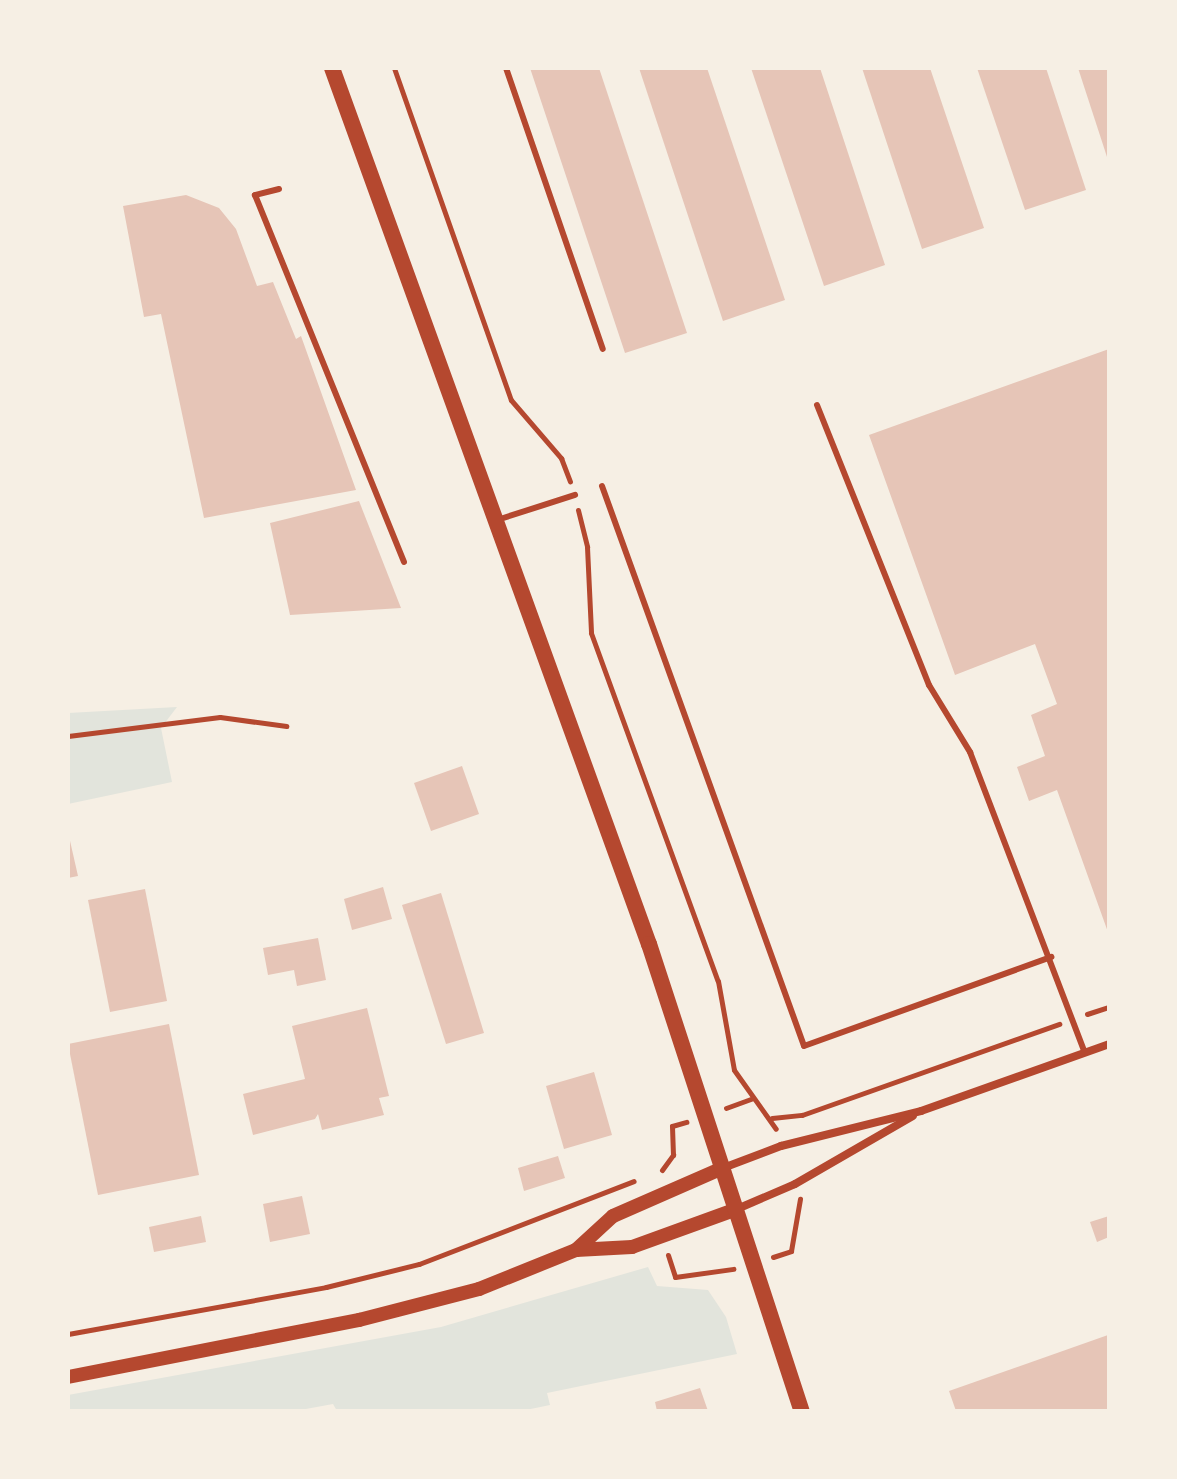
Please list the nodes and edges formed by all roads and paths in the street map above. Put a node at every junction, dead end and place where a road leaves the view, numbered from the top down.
1 (332, 68) edge
2 (394, 68) edge
3 (506, 68) edge
4 (279, 189) dead end
5 (603, 349) dead end
6 (817, 405) dead end
7 (602, 486) dead end
8 (575, 495) junction
9 (497, 520) junction
10 (404, 562) dead end
11 (286, 726) dead end
12 (68, 736) edge
13 (1051, 957) junction
14 (1109, 1007) edge
15 (1072, 1019) junction
16 (1109, 1044) edge
17 (1085, 1053) junction
18 (921, 1111) junction
19 (673, 1155) dead end
20 (723, 1168) junction
21 (653, 1173) dead end
22 (642, 1178) dead end
23 (737, 1209) junction
24 (576, 1250) junction
25 (755, 1263) junction
26 (675, 1277) dead end
27 (68, 1334) edge
28 (68, 1377) edge
29 (802, 1411) edge

1 - 9 main road
2 - 8 path
3 - 5 lane
4 - 10 lane
6 - 13 lane
7 - 13 lane
8 - 9 lane
8 - 15 path
9 - 20 main road
11 - 12 path
13 - 15 lane
14 - 15 path
15 - 17 lane
16 - 17 street
17 - 18 street
18 - 20 street
18 - 23 street
19 - 21 path
20 - 23 main road
20 - 24 street
22 - 27 path
23 - 24 street
23 - 25 main road
24 - 28 street
25 - 26 path
25 - 29 main road

